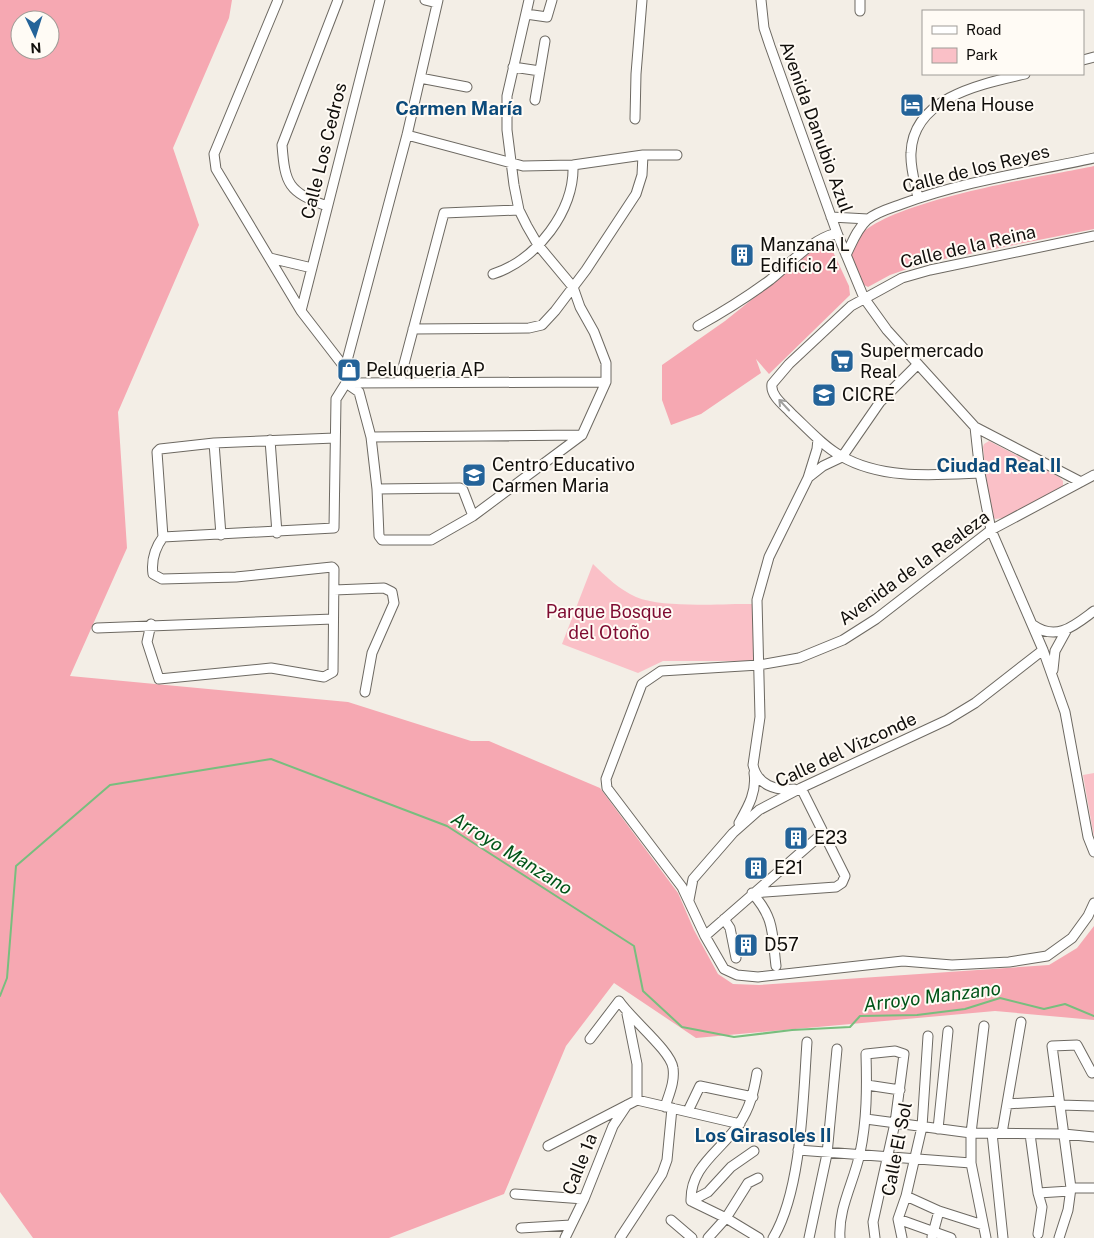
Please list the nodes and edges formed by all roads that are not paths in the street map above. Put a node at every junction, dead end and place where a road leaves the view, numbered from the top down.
1 (278, 0) edge
2 (338, 0) edge
3 (380, 0) edge
4 (425, 0) edge
5 (529, 0) edge
6 (552, 0) edge
7 (642, 0) edge
8 (761, 0) edge
9 (860, 0) edge
10 (438, 2) edge
11 (860, 11) dead end
12 (526, 14) junction
13 (545, 41) dead end
14 (513, 67) junction
15 (540, 72) junction
16 (1021, 75) edge
17 (420, 78) junction
18 (467, 87) dead end
19 (535, 100) dead end
20 (635, 119) dead end
21 (407, 135) junction
22 (643, 155) junction
23 (677, 155) dead end
24 (1094, 158) edge
25 (511, 162) junction
26 (573, 165) junction
27 (918, 198) junction
28 (327, 206) junction
29 (519, 210) junction
30 (831, 217) junction
31 (868, 219) junction
32 (837, 233) junction
33 (1094, 236) edge
34 (538, 245) junction
35 (846, 255) junction
36 (270, 258) junction
37 (312, 268) junction
38 (494, 274) dead end
39 (573, 287) junction
40 (864, 298) junction
41 (301, 311) junction
42 (698, 326) dead end
43 (413, 329) junction
44 (918, 364) junction
45 (345, 368) junction
46 (606, 382) junction
47 (346, 383) junction
48 (399, 383) junction
49 (975, 428) junction
50 (582, 435) junction
51 (371, 436) junction
52 (335, 438) junction
53 (818, 439) junction
54 (270, 440) junction
55 (214, 443) junction
56 (842, 457) junction
57 (980, 473) junction
58 (1094, 475) edge
59 (808, 478) junction
60 (1082, 482) junction
61 (377, 489) junction
62 (473, 516) junction
63 (991, 530) junction
64 (277, 533) junction
65 (221, 535) junction
66 (163, 537) junction
67 (334, 590) junction
68 (1094, 611) edge
69 (333, 619) junction
70 (151, 624) junction
71 (1032, 624) junction
72 (97, 628) dead end
73 (1066, 631) junction
74 (1043, 650) junction
75 (759, 665) junction
76 (1053, 674) junction
77 (365, 692) dead end
78 (753, 765) junction
79 (801, 788) junction
80 (733, 833) junction
81 (824, 833) junction
82 (1094, 853) edge
83 (693, 879) junction
84 (677, 881) junction
85 (752, 893) junction
86 (689, 902) junction
87 (1094, 902) edge
88 (724, 919) junction
89 (705, 936) junction
90 (736, 958) dead end
91 (776, 966) dead end
92 (627, 1013) junction
93 (1021, 1022) dead end
94 (984, 1026) dead end
95 (948, 1031) dead end
96 (928, 1036) dead end
97 (590, 1039) dead end
98 (807, 1042) dead end
99 (837, 1049) dead end
100 (757, 1073) dead end
101 (1092, 1073) dead end
102 (867, 1085) junction
103 (900, 1090) junction
104 (753, 1097) junction
105 (637, 1100) junction
106 (1059, 1103) junction
107 (627, 1104) junction
108 (1007, 1104) junction
109 (1094, 1106) edge
110 (668, 1108) junction
111 (688, 1111) junction
112 (866, 1119) junction
113 (895, 1123) junction
114 (740, 1124) junction
115 (922, 1127) junction
116 (938, 1129) junction
117 (971, 1133) junction
118 (992, 1133) junction
119 (1002, 1133) junction
120 (1030, 1134) junction
121 (1064, 1134) junction
122 (1094, 1137) edge
123 (548, 1146) dead end
124 (798, 1150) junction
125 (754, 1151) dead end
126 (827, 1154) junction
127 (860, 1155) junction
128 (888, 1158) junction
129 (915, 1160) junction
130 (971, 1163) junction
131 (758, 1178) dead end
132 (1094, 1188) edge
133 (1070, 1189) junction
134 (1038, 1193) junction
135 (515, 1194) dead end
136 (906, 1196) junction
137 (584, 1199) junction
138 (691, 1201) junction
139 (938, 1211) junction
140 (726, 1218) junction
141 (898, 1219) junction
142 (671, 1220) dead end
143 (571, 1225) junction
144 (983, 1225) junction
145 (521, 1228) dead end
146 (1038, 1234) dead end
147 (932, 1235) edge
148 (565, 1238) edge
149 (620, 1238) edge
150 (692, 1238) edge
151 (708, 1238) edge
152 (759, 1238) edge
153 (773, 1238) edge
154 (809, 1238) edge
155 (840, 1238) edge
156 (875, 1238) edge
157 (902, 1238) edge
158 (952, 1238) edge
159 (986, 1238) edge
160 (1003, 1238) edge
161 (1059, 1238) edge

1 - 36 street
2 - 28 street
3 - 28 street, Calle Los Cedros
4 - 10 street
5 - 12 street
6 - 12 street
7 - 20 street
8 - 30 street, Avenida Danubio Azul
9 - 11 street
10 - 17 street
12 - 14 street
13 - 15 street
14 - 15 street
14 - 25 street
15 - 19 street
16 - 27 street
17 - 18 street
17 - 21 street
21 - 25 street
21 - 45 street
22 - 23 street
22 - 26 street
22 - 39 street
24 - 27 street, Calle de los Reyes
25 - 26 street
25 - 29 street
26 - 34 street
27 - 31 street, Calle de los Reyes
28 - 37 street, Calle Los Cedros
29 - 34 street
29 - 43 street
30 - 31 street, Calle de los Reyes
30 - 32 street, Avenida Danubio Azul
31 - 35 street
32 - 35 street, Avenida Danubio Azul
32 - 42 street
33 - 40 street, Calle de la Reina
34 - 38 street
34 - 39 street
35 - 40 street, Avenida Danubio Azul
36 - 37 street
36 - 41 street
37 - 41 street, Calle Los Cedros
39 - 43 street
39 - 46 street
40 - 44 street, Avenida Danubio Azul
53 -> 40 street, Calle de la Reina
41 - 45 street
43 - 48 street
44 - 49 street, Avenida Danubio Azul
44 - 56 street
45 - 47 street
46 - 48 street
46 - 50 street
47 - 48 street
47 - 51 street
47 - 52 street
49 - 57 street
49 - 60 street, Avenida Danubio Azul
50 - 51 street
50 - 62 street
51 - 61 street
52 - 54 street
52 - 64 street
53 - 56 street, Calle de la Reina
53 - 59 street
54 - 55 street
54 - 64 street
55 - 65 street
55 - 66 street
56 - 57 street, Calle de la Reina
56 - 59 street
57 - 63 street
58 - 60 street, Avenida de la Realeza
59 - 75 street
60 - 63 street, Avenida de la Realeza
61 - 62 street
61 - 62 street
63 - 71 street
63 - 75 street, Avenida de la Realeza
64 - 65 street
65 - 66 street
66 - 67 street
67 - 69 street
67 - 77 street
68 - 73 street
69 - 70 street
69 - 70 street
70 - 72 street
71 - 73 street
71 - 74 street
73 - 76 street
74 - 76 street
74 - 79 street, Calle del Vizconde
75 - 78 street
75 - 84 street, Avenida de la Realeza
76 - 82 street
78 - 79 street
78 - 80 street
79 - 80 street, Calle del Vizconde
79 - 81 street
80 - 83 street, Calle del Vizconde
81 - 85 street
81 - 85 street
83 - 84 street
83 - 86 street
84 - 86 street
85 - 88 street
85 - 91 street
86 - 89 street
87 - 89 street
88 - 89 street
88 - 90 street
92 - 97 street
92 - 105 street
92 - 110 street
93 - 108 street
94 - 117 street
95 - 116 street
96 - 115 street, Calle El Sol
98 - 124 street
99 - 126 street
100 - 104 street
101 - 106 street
102 - 103 street
102 - 103 street
102 - 112 street
103 - 113 street
104 - 111 street
104 - 114 street
105 - 107 street
105 - 110 street
106 - 108 street
106 - 109 street
106 - 121 street
107 - 123 street
107 - 137 street, Calle 1a
108 - 119 street
110 - 111 street
110 - 149 street
111 - 114 street
112 - 113 street
112 - 127 street
113 - 115 street
113 - 128 street
114 - 138 street
115 - 116 street
115 - 129 street, Calle El Sol
116 - 117 street
117 - 118 street
117 - 130 street
118 - 119 street
118 - 160 street
119 - 120 street
120 - 121 street
120 - 134 street
121 - 122 street
121 - 133 street
124 - 126 street
124 - 153 street
125 - 138 street
126 - 127 street
126 - 154 street
127 - 128 street
127 - 155 street
128 - 129 street
128 - 156 street
129 - 130 street
129 - 136 street, Calle El Sol
130 - 144 street
131 - 140 street
132 - 133 street
133 - 134 street
133 - 161 street
134 - 146 street
135 - 137 street
136 - 139 street
136 - 141 street, Calle El Sol
137 - 143 street, Calle 1a
138 - 140 street
139 - 144 street
139 - 147 street
140 - 151 street
140 - 152 street
141 - 147 street
141 - 157 street, Calle El Sol
142 - 150 street
143 - 145 street
143 - 148 street, Calle 1a
144 - 159 street
147 - 158 street

